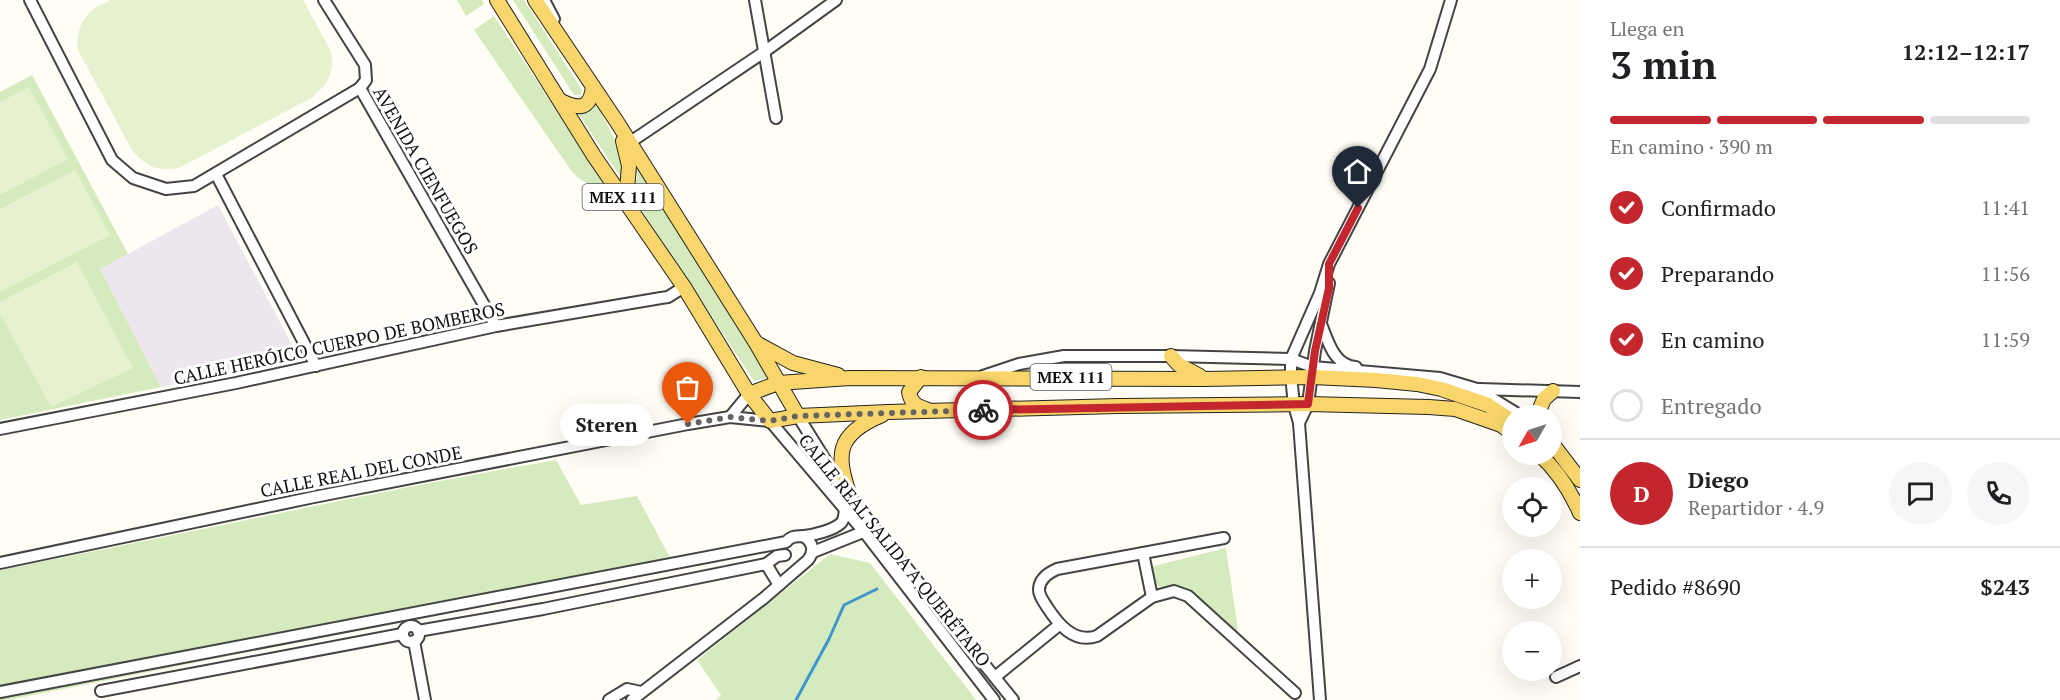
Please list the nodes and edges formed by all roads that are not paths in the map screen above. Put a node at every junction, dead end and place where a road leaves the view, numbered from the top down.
1 (30, 0) edge
2 (324, 0) edge
3 (497, 0) edge
4 (755, 0) edge
5 (836, 0) edge
6 (1451, 0) edge
7 (543, 1) edge
8 (764, 52) junction
9 (593, 87) junction
10 (360, 88) junction
11 (561, 101) junction
12 (776, 118) dead end
13 (616, 122) junction
14 (629, 143) junction
15 (216, 174) junction
16 (626, 201) junction
17 (1329, 264) junction
18 (684, 287) junction
19 (1321, 324) junction
20 (496, 326) junction
21 (756, 343) junction
22 (1171, 356) junction
23 (1291, 359) junction
24 (316, 366) junction
25 (1313, 372) junction
26 (1291, 376) junction
27 (1421, 376) junction
28 (921, 377) junction
29 (982, 377) junction
30 (850, 378) junction
31 (1204, 379) junction
32 (778, 383) junction
33 (1477, 389) junction
34 (1553, 391) junction
35 (1580, 392) edge
36 (749, 394) junction
37 (1308, 404) junction
38 (1294, 405) junction
39 (1503, 405) edge
40 (1542, 405) edge
41 (930, 411) junction
42 (888, 412) junction
43 (1502, 414) edge
44 (798, 416) junction
45 (730, 417) junction
46 (770, 421) junction
47 (1299, 423) junction
48 (1502, 425) edge
49 (0, 429) edge
50 (1562, 456) edge
51 (1551, 465) edge
52 (1558, 465) edge
53 (1580, 480) edge
54 (1580, 499) edge
55 (848, 504) junction
56 (1580, 513) edge
57 (869, 530) junction
58 (803, 536) junction
59 (1224, 538) dead end
60 (786, 542) junction
61 (813, 552) junction
62 (1143, 553) junction
63 (786, 557) junction
64 (0, 563) edge
65 (805, 563) junction
66 (766, 564) junction
67 (783, 581) junction
68 (1152, 597) junction
69 (1059, 625) junction
70 (416, 636) junction
71 (1580, 666) edge
72 (1562, 674) edge
73 (995, 677) junction
74 (0, 692) edge
75 (100, 692) dead end
76 (641, 692) junction
77 (1295, 693) dead end
78 (425, 700) edge
79 (609, 700) edge
80 (632, 700) edge
81 (994, 700) edge
82 (1013, 700) edge
83 (1320, 700) edge

1 - 15 street
2 - 10 street, AVENIDA CIENFUEGOS
3 - 11 main road, MEX 111
4 - 8 street
5 - 8 street
6 - 17 street
7 - 9 main road, MEX 111
8 - 12 street
8 - 14 street
9 - 11 main road
9 - 13 main road, MEX 111
10 - 15 street
10 - 20 street, AVENIDA CIENFUEGOS
11 - 16 main road, MEX 111
13 - 14 main road, MEX 111
13 - 16 main road
14 - 21 main road, MEX 111
15 - 24 street
16 - 18 main road, MEX 111
17 - 19 street
17 - 23 street
18 - 20 street, CALLE HERÓICO CUERPO DE BOMBEROS
18 - 36 main road, MEX 111
19 - 25 street
19 - 27 street
20 - 24 street, CALLE HERÓICO CUERPO DE BOMBEROS
21 - 30 main road, MEX 111
21 - 32 main road, MEX 111
22 - 23 street
22 - 29 street
22 - 31 main road
23 - 25 street
23 - 26 street
24 - 49 street, CALLE HERÓICO CUERPO DE BOMBEROS
25 - 26 main road, MEX 111
25 - 27 street
25 - 37 street
25 - 43 main road, MEX 111
26 - 31 main road, MEX 111
26 - 38 street
27 - 33 street
28 - 29 main road, MEX 111
28 - 30 main road, MEX 111
28 - 41 main road
29 - 31 main road, MEX 111
30 - 32 main road, MEX 111
32 - 36 main road, MEX 111
32 - 44 main road, MEX 111
33 - 34 street
33 - 39 street
34 - 35 street
34 - 40 main road
36 - 45 street
36 - 46 main road, MEX 111
37 - 38 main road, MEX 111
37 - 47 street
37 - 48 main road, MEX 111
38 - 41 main road, MEX 111
38 - 47 street
41 - 42 main road, MEX 111
42 - 44 main road, MEX 111
42 - 55 main road
44 - 46 main road, MEX 111
44 - 55 street, CALLE REAL SALIDA A QUERÉTARO
45 - 46 street, CALLE REAL DEL CONDE
45 - 64 street, CALLE REAL DEL CONDE
46 - 55 street, CALLE REAL SALIDA A QUERÉTARO
47 - 83 street
50 - 53 main road
51 - 56 main road
52 - 54 main road
55 - 57 street, CALLE REAL SALIDA A QUERÉTARO
55 - 58 street
57 - 61 street
57 - 73 street, CALLE REAL SALIDA A QUERÉTARO
57 - 81 street, CALLE REAL SALIDA A QUERÉTARO
58 - 60 street
58 - 61 street
59 - 62 street
60 - 63 street
60 - 74 street
61 - 65 street
62 - 68 street
62 - 69 street
63 - 65 street
63 - 66 street
63 - 67 street
65 - 67 street
66 - 67 street
66 - 70 street
67 - 76 street
68 - 69 street
68 - 77 street
69 - 73 street
70 - 75 street
70 - 78 street
71 - 72 street
73 - 82 street, CALLE REAL SALIDA A QUERÉTARO
76 - 79 street
76 - 80 street

